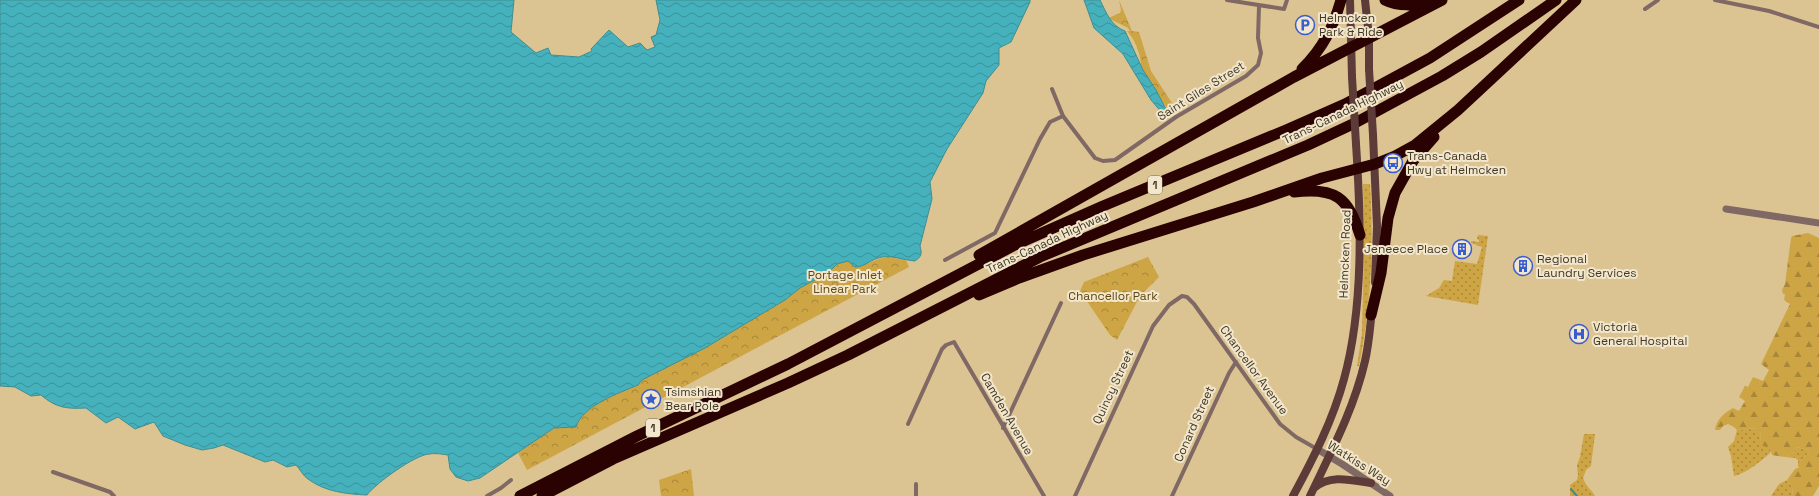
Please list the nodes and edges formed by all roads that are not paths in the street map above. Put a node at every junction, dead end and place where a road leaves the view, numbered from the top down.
1 (1227, 0) edge
2 (1287, 0) edge
3 (1341, 0) edge
4 (1350, 0) edge
5 (1365, 0) edge
6 (1385, 0) edge
7 (1441, 0) edge
8 (1519, 0) edge
9 (1556, 0) edge
10 (1576, 0) edge
11 (1658, 0) edge
12 (1715, 0) edge
13 (1259, 6) junction
14 (1644, 9) dead end
15 (1819, 26) edge
16 (1369, 37) junction
17 (1352, 46) junction
18 (1294, 78) junction
19 (1052, 89) dead end
20 (1458, 110) junction
21 (1063, 116) junction
22 (1375, 164) junction
23 (1358, 168) junction
24 (1253, 202) junction
25 (1726, 209) dead end
26 (1819, 223) edge
27 (1360, 234) junction
28 (945, 260) dead end
29 (1182, 296) joint
30 (1061, 303) dead end
31 (1371, 315) junction
32 (848, 355) junction
33 (1236, 362) junction
34 (788, 364) junction
35 (908, 424) dead end
36 (1003, 428) junction
37 (1317, 449) junction
38 (1329, 456) junction
39 (53, 472) dead end
40 (511, 480) dead end
41 (1371, 483) junction
42 (916, 484) dead end
43 (1312, 492) edge
44 (114, 496) edge
45 (486, 496) edge
46 (520, 496) edge
47 (542, 496) edge
48 (916, 496) edge
49 (1044, 496) edge
50 (1075, 496) edge
51 (1172, 496) edge
52 (1293, 496) edge
53 (1390, 496) edge

1 - 13 street
2 - 13 street
3 - 18 highway
4 - 17 main road, Helmcken Road
5 - 16 main road
6 - 7 highway
7 - 16 highway
8 - 34 highway, Trans-Canada Highway / 1
9 - 32 highway, Trans-Canada Highway / 1
10 - 20 highway
11 - 14 street
12 - 15 street
13 - 21 street, Saint Giles Street
16 - 17 highway
16 - 22 main road, bridge
17 - 18 highway
17 - 23 main road, Helmcken Road, bridge
18 - 34 highway
19 - 21 street
20 - 22 highway
20 - 31 highway
21 - 28 street
22 - 23 highway
22 - 31 main road
23 - 24 highway
23 - 27 main road, Helmcken Road
24 - 27 highway
24 - 32 highway
25 - 26 street
27 - 37 main road, Helmcken Road
29 - 33 street, Chancellor Avenue
29 - 50 street, Quincy Street
30 - 36 street
31 - 38 main road
32 - 47 highway, Trans-Canada Highway / 1
33 - 37 street, Chancellor Avenue
33 - 51 street, Conard Street
34 - 46 highway, Trans-Canada Highway / 1
35 - 36 street, Camden Avenue
36 - 49 street, Camden Avenue
37 - 38 street, Watkiss Way
37 - 52 main road, Helmcken Road
38 - 41 street, Watkiss Way
38 - 43 main road
39 - 44 street
40 - 45 street
41 - 43 main road
41 - 53 street, Watkiss Way
42 - 48 street

